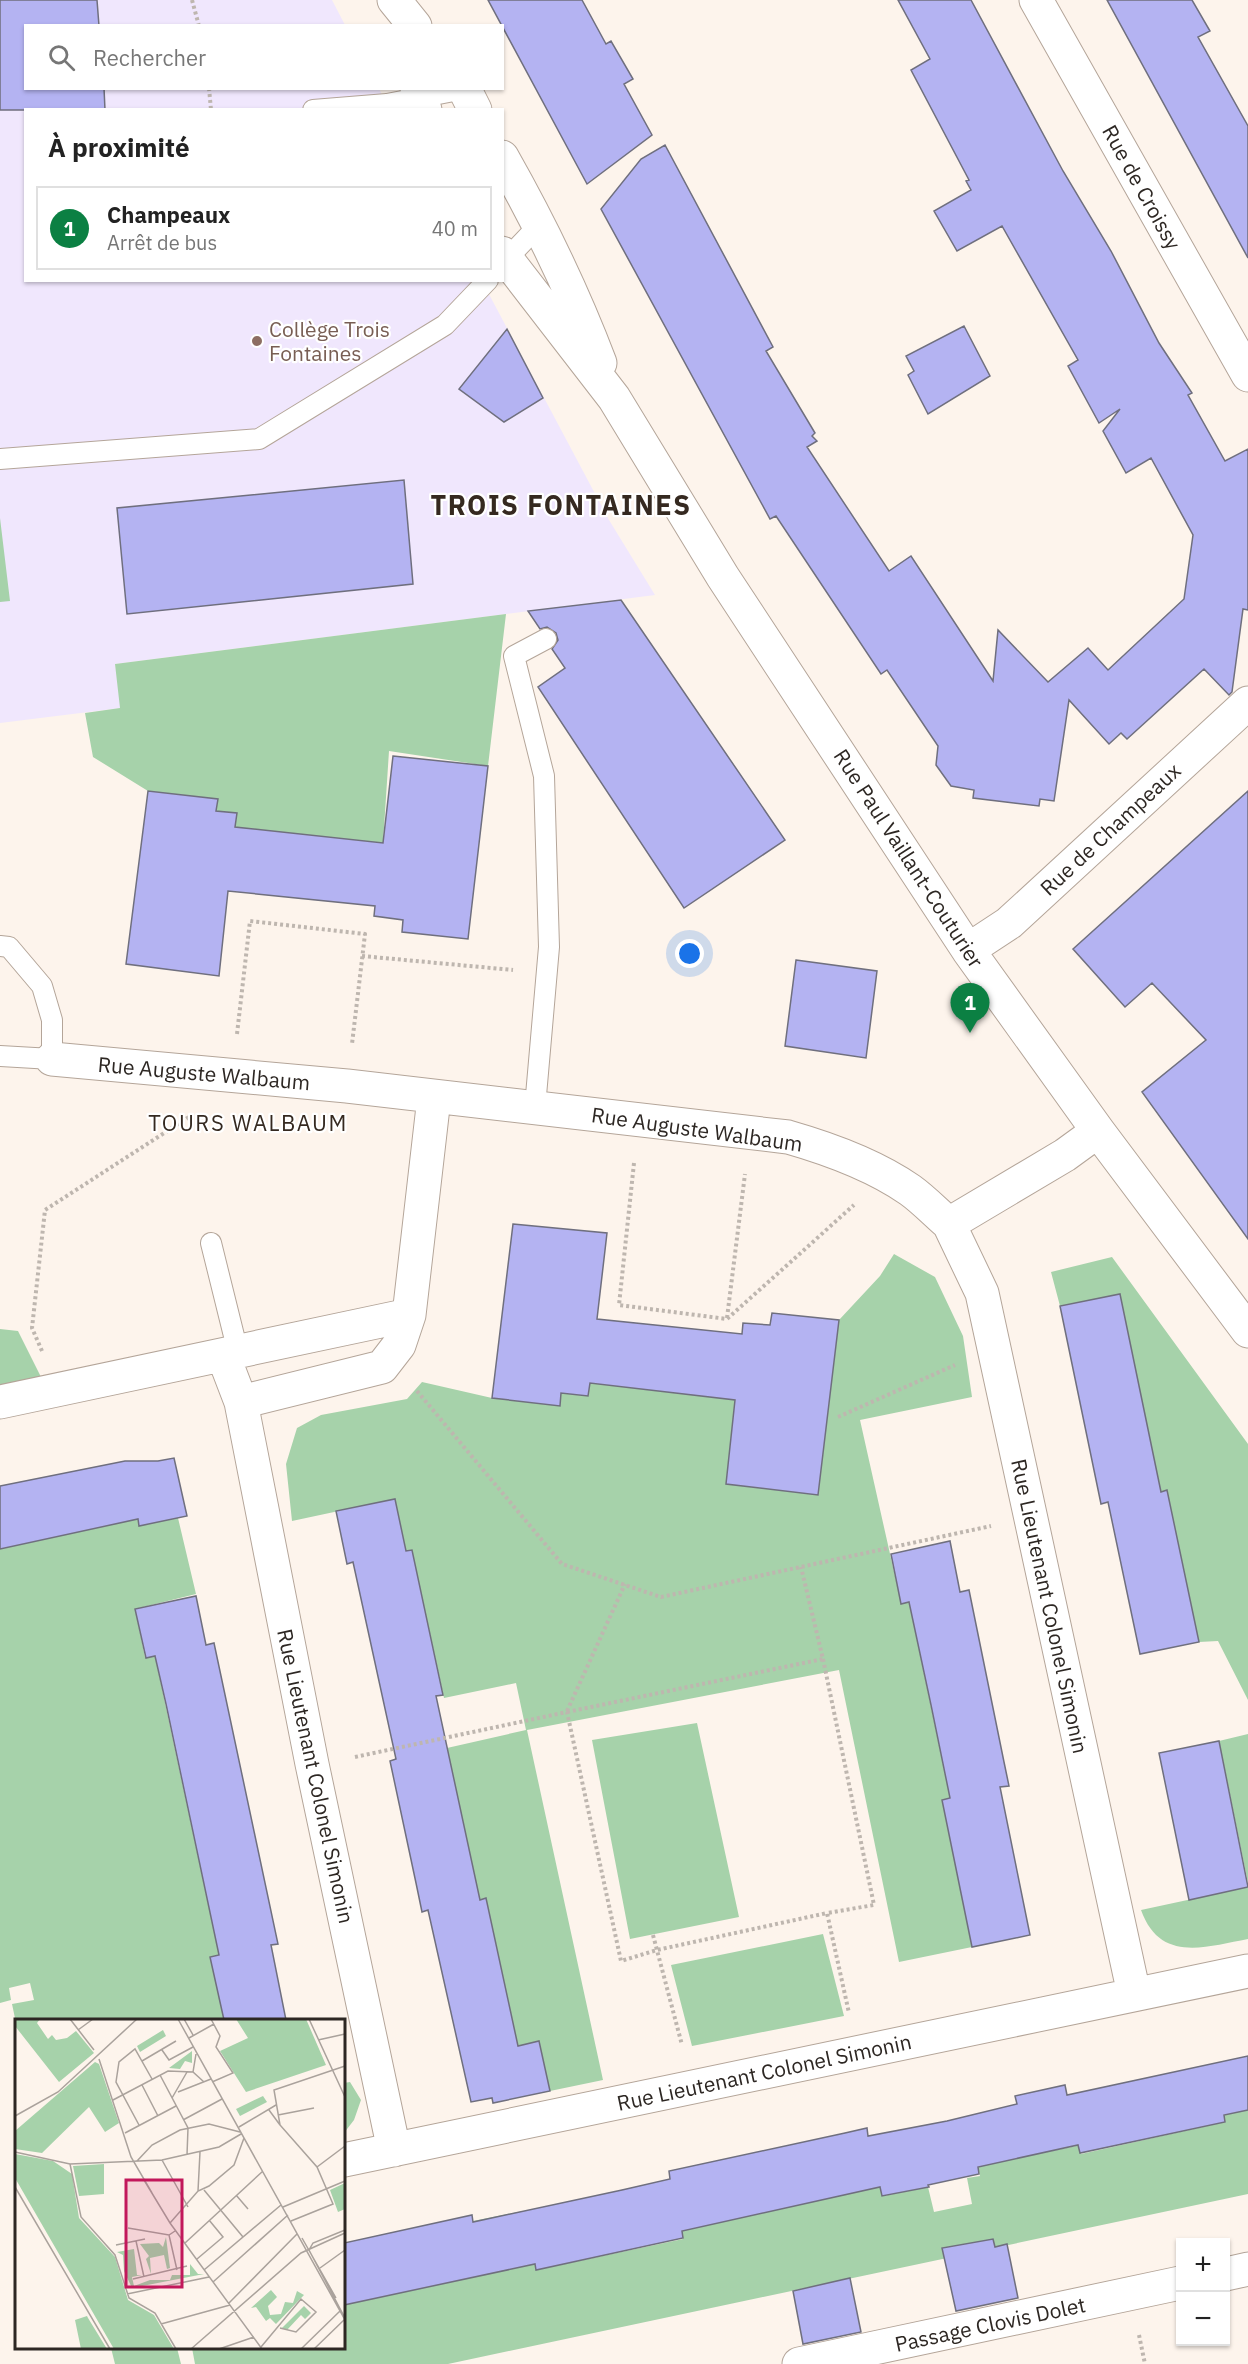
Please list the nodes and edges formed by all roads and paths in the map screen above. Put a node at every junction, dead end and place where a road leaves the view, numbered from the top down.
1 (192, 0) edge
2 (1036, 0) edge
3 (198, 24) edge
4 (209, 90) edge
5 (460, 90) edge
6 (465, 90) edge
7 (420, 99) edge
8 (211, 108) edge
9 (332, 108) edge
10 (474, 108) edge
11 (504, 161) edge
12 (539, 225) junction
13 (504, 260) edge
14 (504, 269) edge
15 (484, 282) edge
16 (1248, 375) edge
17 (614, 398) junction
18 (0, 459) edge
19 (546, 639) dead end
20 (1248, 703) edge
21 (0, 946) edge
22 (968, 950) junction
23 (362, 956) junction
24 (546, 973) junction
25 (0, 1056) edge
26 (52, 1059) junction
27 (217, 1075) junction
28 (347, 1086) junction
29 (434, 1098) junction
30 (535, 1107) junction
31 (638, 1120) junction
32 (1098, 1131) junction
33 (749, 1133) junction
34 (886, 1176) junction
35 (949, 1224) junction
36 (212, 1243) dead end
37 (409, 1316) junction
38 (727, 1319) junction
39 (1248, 1331) edge
40 (994, 1347) junction
41 (231, 1354) junction
42 (382, 1367) junction
43 (59, 1389) junction
44 (0, 1402) edge
45 (241, 1402) junction
46 (838, 1417) dead end
47 (1031, 1518) junction
48 (801, 1566) junction
49 (625, 1584) junction
50 (823, 1659) junction
51 (567, 1712) junction
52 (312, 1764) junction
53 (827, 1913) junction
54 (653, 1935) dead end
55 (657, 1950) junction
56 (1248, 1971) edge
57 (1134, 1994) junction
58 (858, 2052) junction
59 (693, 2086) junction
60 (394, 2150) junction
61 (345, 2160) edge
62 (1248, 2269) edge
63 (1230, 2273) edge
64 (1176, 2284) edge
65 (799, 2364) edge

1 - 3 path
2 - 16 street, Rue de Croissy
4 - 8 path
5 - 7 lane
6 - 10 street
7 - 9 lane
11 - 12 street, Rue Paul Vaillant-Couturier
12 - 13 lane
12 - 17 street, Rue Paul Vaillant-Couturier
14 - 17 street, Rue Paul Vaillant-Couturier
15 - 18 lane
17 - 22 street, Rue Paul Vaillant-Couturier
19 - 24 lane
20 - 22 street, Rue de Champeaux
21 - 26 lane
22 - 32 street, Rue Paul Vaillant-Couturier
23 - 24 path
23 - 27 path
23 - 28 path
24 - 30 lane
25 - 26 lane, Rue Auguste Walbaum
26 - 27 street, Rue Auguste Walbaum
27 - 28 street, Rue Auguste Walbaum
27 - 43 path
28 - 29 street, Rue Auguste Walbaum
29 - 30 street, Rue Auguste Walbaum
29 - 37 street
30 - 31 street, Rue Auguste Walbaum
31 - 33 street, Rue Auguste Walbaum
31 - 38 path
32 - 35 street
32 - 39 street, Rue Paul Vaillant-Couturier
33 - 34 street, Rue Auguste Walbaum
33 - 38 path
34 - 35 street, Rue Auguste Walbaum
34 - 38 path
35 - 40 street, Rue Lieutenant Colonel Simonin
36 - 41 lane, Rue Lieutenant Colonel Simonin
37 - 41 street
37 - 42 street
40 - 46 path
40 - 47 street, Rue Lieutenant Colonel Simonin
41 - 43 street
41 - 45 street, Rue Lieutenant Colonel Simonin
42 - 45 street
42 - 49 path
43 - 44 street
45 - 52 street, Rue Lieutenant Colonel Simonin
47 - 48 path
47 - 57 street, Rue Lieutenant Colonel Simonin
48 - 49 path
48 - 50 path
49 - 51 path
50 - 51 path
50 - 53 path
51 - 52 path
51 - 55 path
52 - 60 street, Rue Lieutenant Colonel Simonin
53 - 55 path
53 - 58 path
54 - 55 path
55 - 59 path
56 - 57 street, Rue Lieutenant Colonel Simonin
57 - 58 street, Rue Lieutenant Colonel Simonin
58 - 59 street, Rue Lieutenant Colonel Simonin
59 - 60 street, Rue Lieutenant Colonel Simonin
60 - 61 street, Rue Lieutenant Colonel Simonin
62 - 63 street
64 - 65 street, Passage Clovis Dolet

